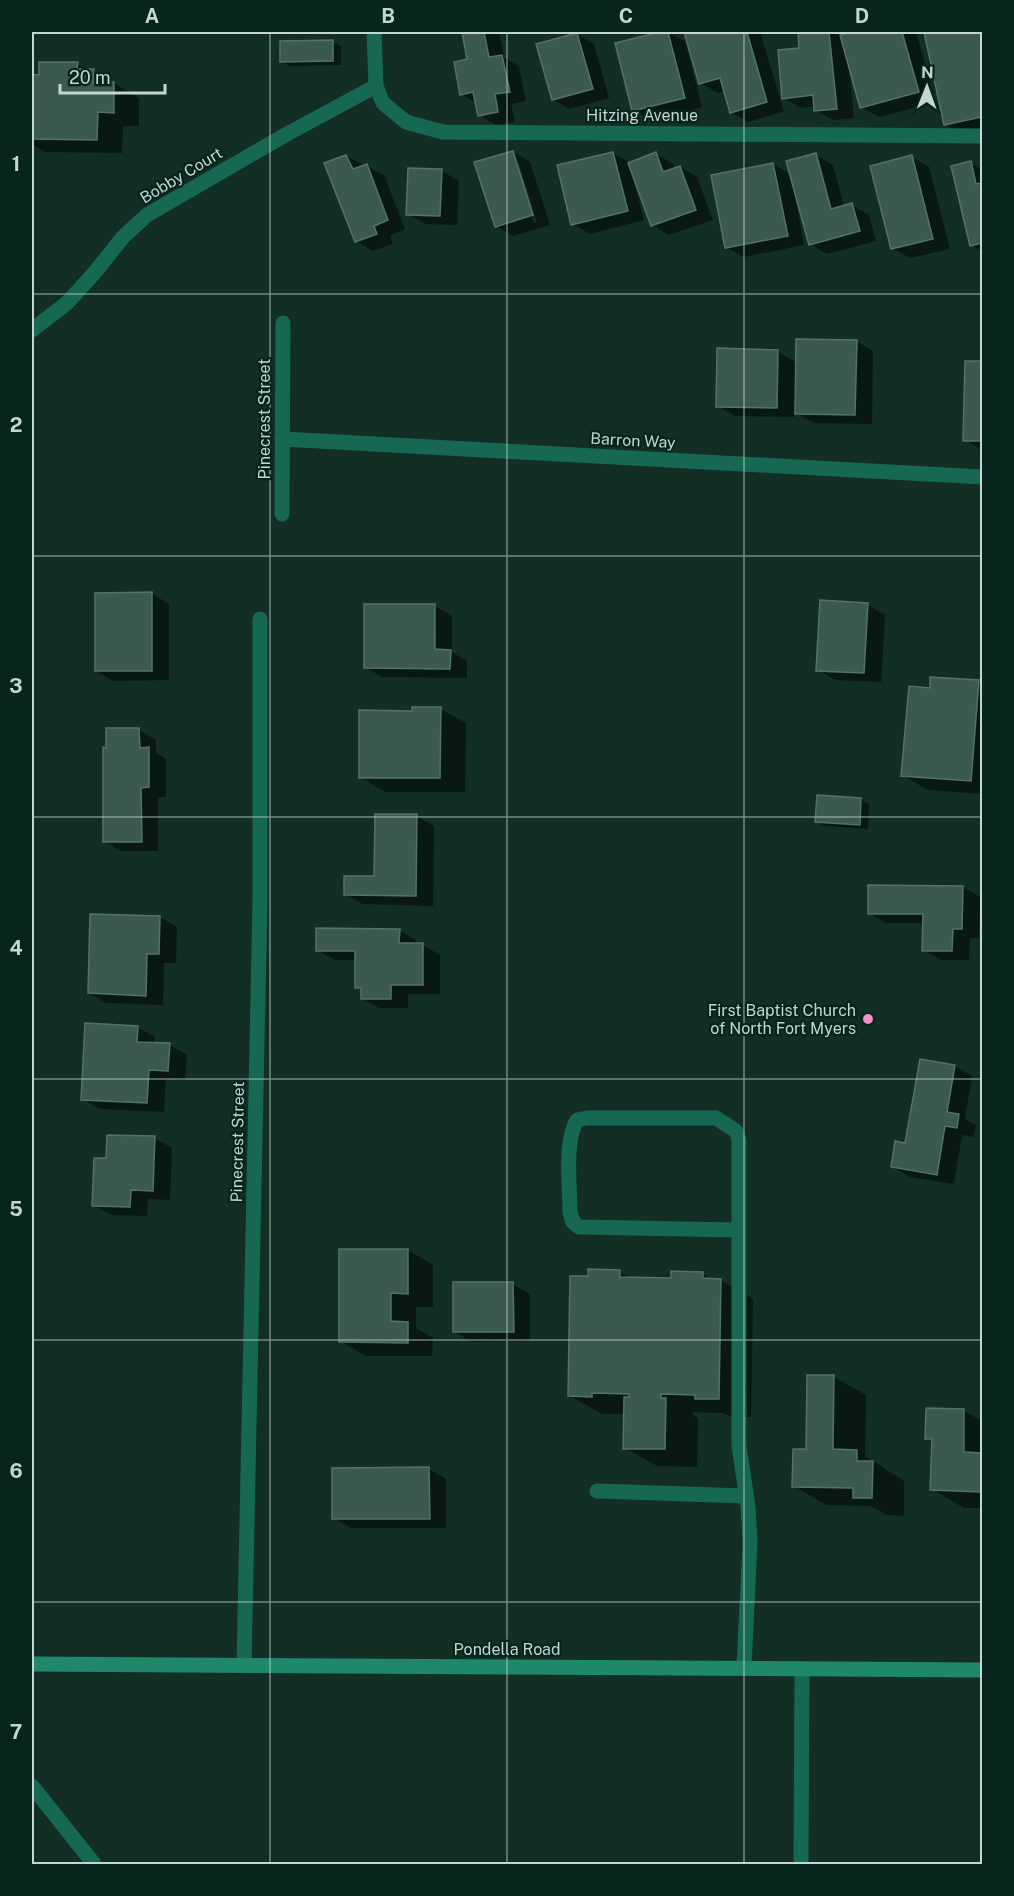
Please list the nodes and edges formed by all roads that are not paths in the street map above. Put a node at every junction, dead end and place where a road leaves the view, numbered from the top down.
1 (374, 32) edge
2 (376, 86) junction
3 (982, 136) edge
4 (283, 323) dead end
5 (32, 330) edge
6 (282, 439) junction
7 (982, 477) edge
8 (282, 514) dead end
9 (260, 620) dead end
10 (738, 1230) junction
11 (597, 1491) dead end
12 (746, 1496) junction
13 (32, 1664) edge
14 (244, 1665) junction
15 (744, 1668) junction
16 (802, 1669) junction
17 (982, 1670) edge
18 (32, 1786) edge
19 (94, 1864) edge
20 (801, 1864) edge

1 - 2 street
2 - 3 street, Hitzing Avenue
2 - 5 street, Bobby Court
4 - 6 street, Pinecrest Street
6 - 7 street, Barron Way
6 - 8 street, Pinecrest Street
9 - 14 street, Pinecrest Street
10 - 10 street
10 - 12 street
11 - 12 street
12 - 15 street
13 - 14 main road, Pondella Road
14 - 15 main road, Pondella Road
15 - 16 main road, Pondella Road
16 - 17 main road, Pondella Road
16 - 20 street
18 - 19 street

